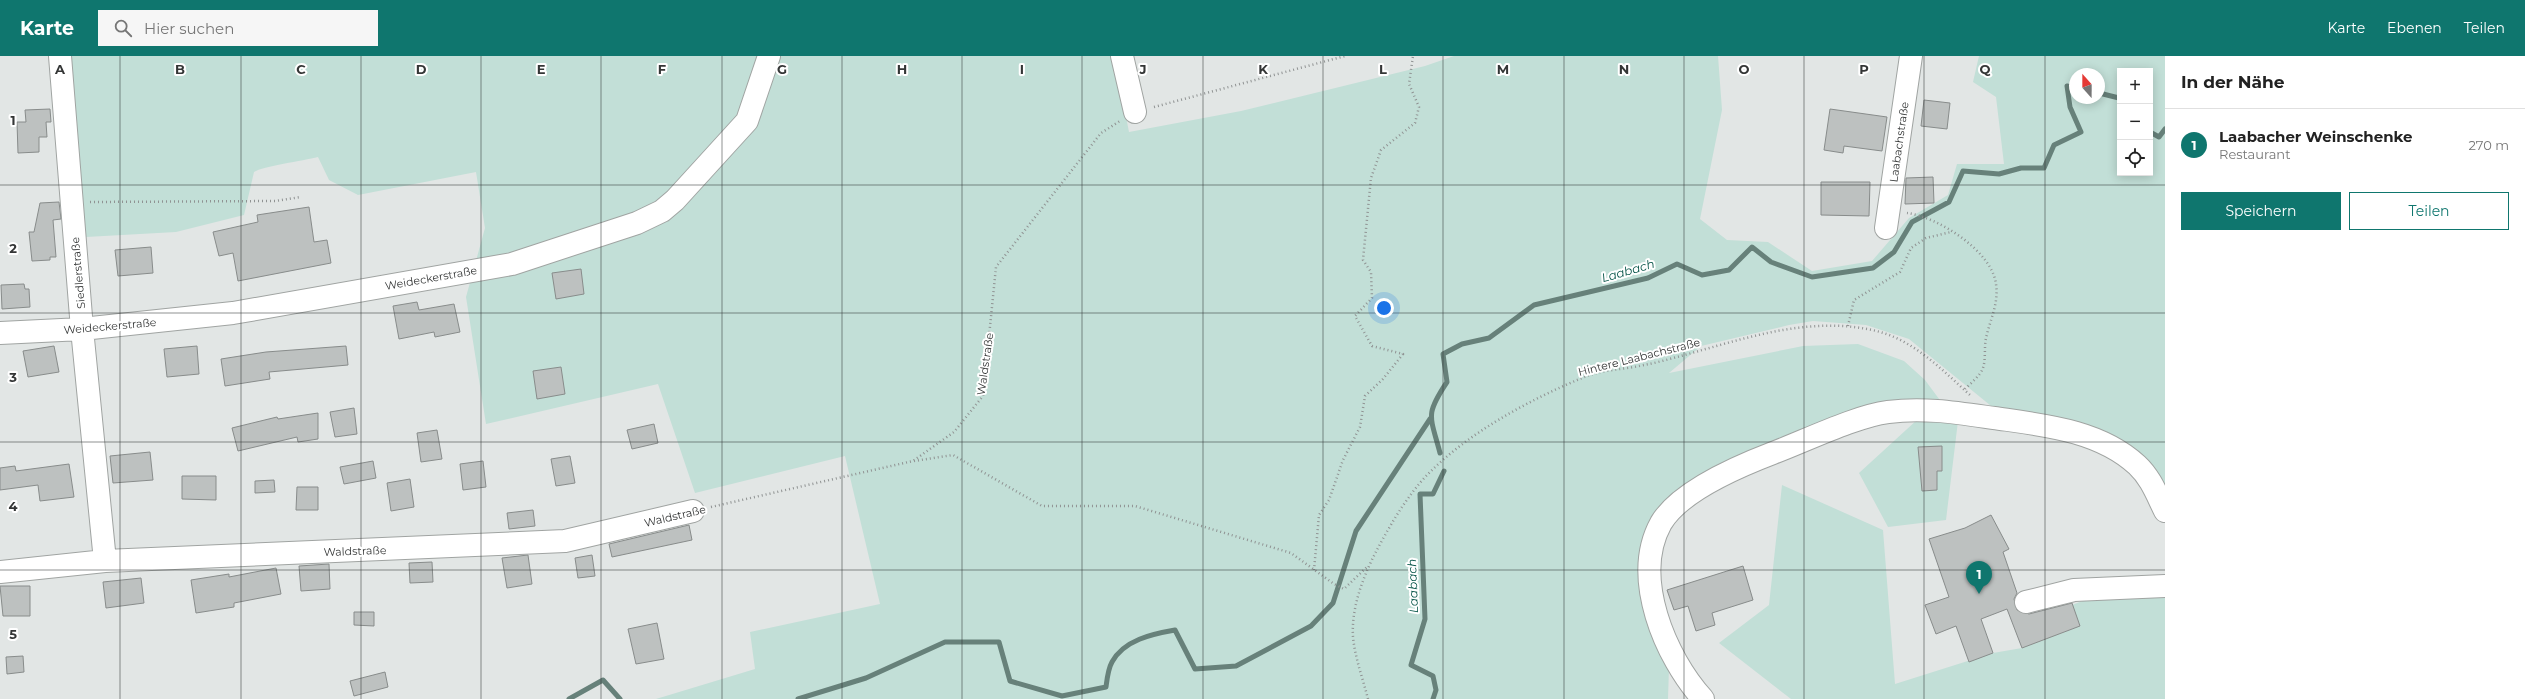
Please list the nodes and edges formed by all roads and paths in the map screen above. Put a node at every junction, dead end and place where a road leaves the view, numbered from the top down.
1 (60, 56) edge
2 (769, 56) edge
3 (1122, 56) edge
4 (1345, 56) edge
5 (1413, 56) edge
6 (1911, 56) edge
7 (1134, 112) junction
8 (301, 197) dead end
9 (72, 202) junction
10 (1911, 214) dead end
11 (1886, 228) dead end
12 (1952, 232) junction
13 (1848, 326) junction
14 (82, 329) junction
15 (0, 333) edge
16 (1965, 390) junction
17 (1971, 395) dead end
18 (913, 461) junction
19 (694, 511) joint
20 (2165, 511) edge
21 (105, 561) junction
22 (1368, 565) junction
23 (1314, 570) junction
24 (0, 572) edge
25 (2165, 586) edge
26 (2026, 602) dead end
27 (1368, 699) edge
28 (1703, 699) edge

1 - 9 street, Siedlerstraße
2 - 14 street, Weideckerstraße
3 - 7 street
4 - 7 path, Waldstraße
5 - 23 path
6 - 11 street, Laabachstraße
7 - 18 path, Waldstraße
8 - 9 path
9 - 14 street, Siedlerstraße
10 - 12 path
12 - 13 path
12 - 16 path
13 - 16 path, Hintere Laabachstraße
13 - 22 path, Hintere Laabachstraße
14 - 15 street, Weideckerstraße
14 - 21 street, Siedlerstraße
16 - 17 path, Hintere Laabachstraße
18 - 19 path, Waldstraße
18 - 23 path
19 - 21 street, Waldstraße
20 - 28 street
21 - 24 street, Waldstraße
22 - 23 path
22 - 27 path, Hintere Laabachstraße
25 - 26 street

